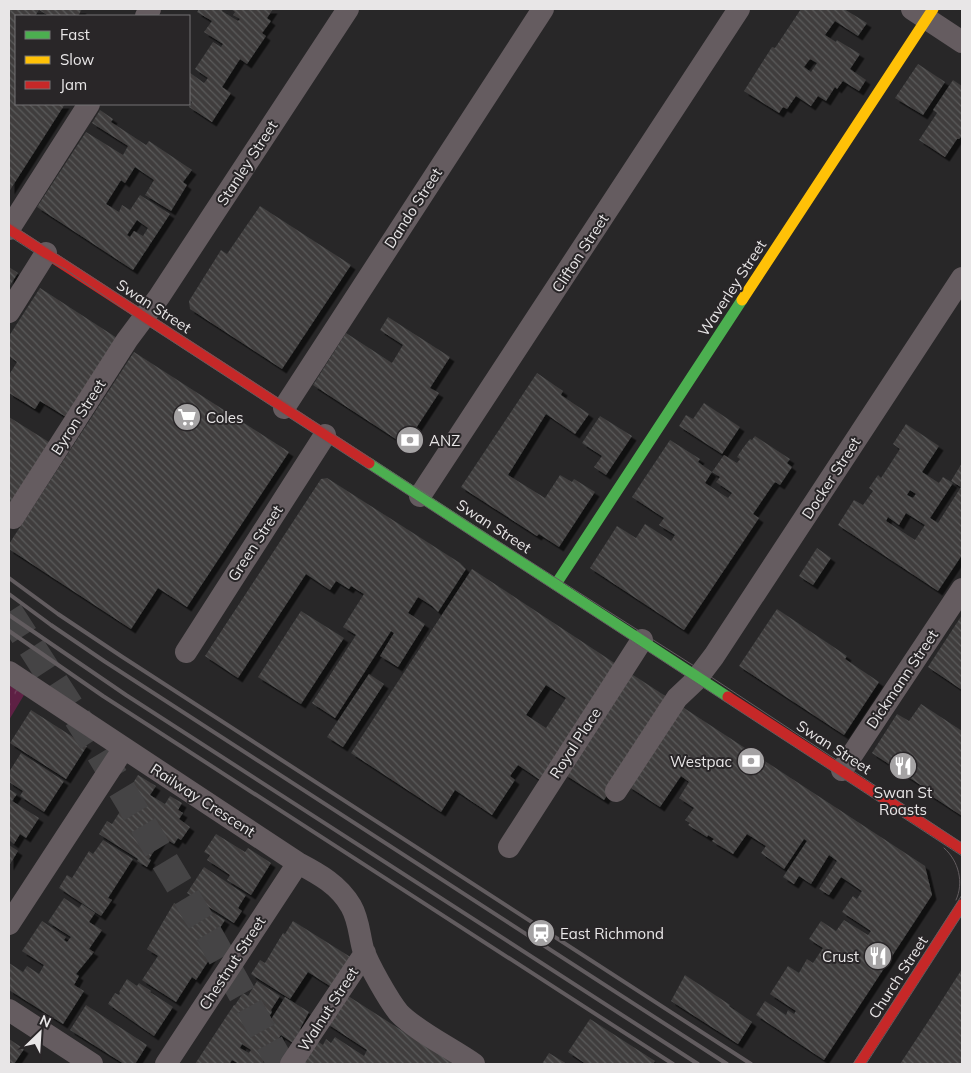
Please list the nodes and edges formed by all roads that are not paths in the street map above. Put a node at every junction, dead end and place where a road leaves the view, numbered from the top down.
1 (348, 9) edge
2 (543, 9) edge
3 (739, 9) edge
4 (924, 12) edge
5 (962, 42) edge
6 (88, 105) edge
7 (9, 229) edge
8 (46, 253) junction
9 (962, 278) edge
10 (9, 312) edge
11 (144, 317) junction
12 (284, 408) junction
13 (325, 435) junction
14 (420, 496) junction
15 (14, 518) dead end
16 (556, 584) junction
17 (962, 589) edge
18 (642, 640) junction
19 (186, 652) dead end
20 (9, 672) edge
21 (698, 676) junction
22 (124, 748) junction
23 (842, 770) junction
24 (616, 791) dead end
25 (509, 847) dead end
26 (962, 850) edge
27 (298, 863) junction
28 (962, 905) edge
29 (9, 924) edge
30 (365, 953) junction
31 (9, 1010) edge
32 (92, 1064) edge
33 (166, 1064) edge
34 (291, 1064) edge
35 (474, 1064) edge
36 (859, 1064) edge

1 - 11 street, Stanley Street
2 - 12 street, Dando Street
3 - 14 street, Clifton Street
4 - 5 street
4 - 16 main road, Waverley Street
6 - 7 street
7 - 8 main road, Swan Street
8 - 10 street
8 - 11 main road, Swan Street
9 - 21 street, Docker Street
11 - 12 main road, Swan Street
11 - 15 street, Byron Street
12 - 13 main road, Swan Street
13 - 14 main road, Swan Street
13 - 19 street, Green Street
14 - 16 main road, Swan Street
16 - 18 main road, Swan Street
17 - 23 street, Dickmann Street
18 - 21 main road, Swan Street
18 - 25 street, Royal Place
20 - 22 street, Railway Crescent
21 - 23 main road, Swan Street
21 - 24 street, Docker Street
22 - 27 street, Railway Crescent
22 - 29 street
23 - 26 main road, Swan Street
27 - 30 street, Railway Crescent
27 - 33 street, Chestnut Street
28 - 36 main road, Church Street
30 - 34 street, Walnut Street
30 - 35 street, Railway Crescent
31 - 32 street

